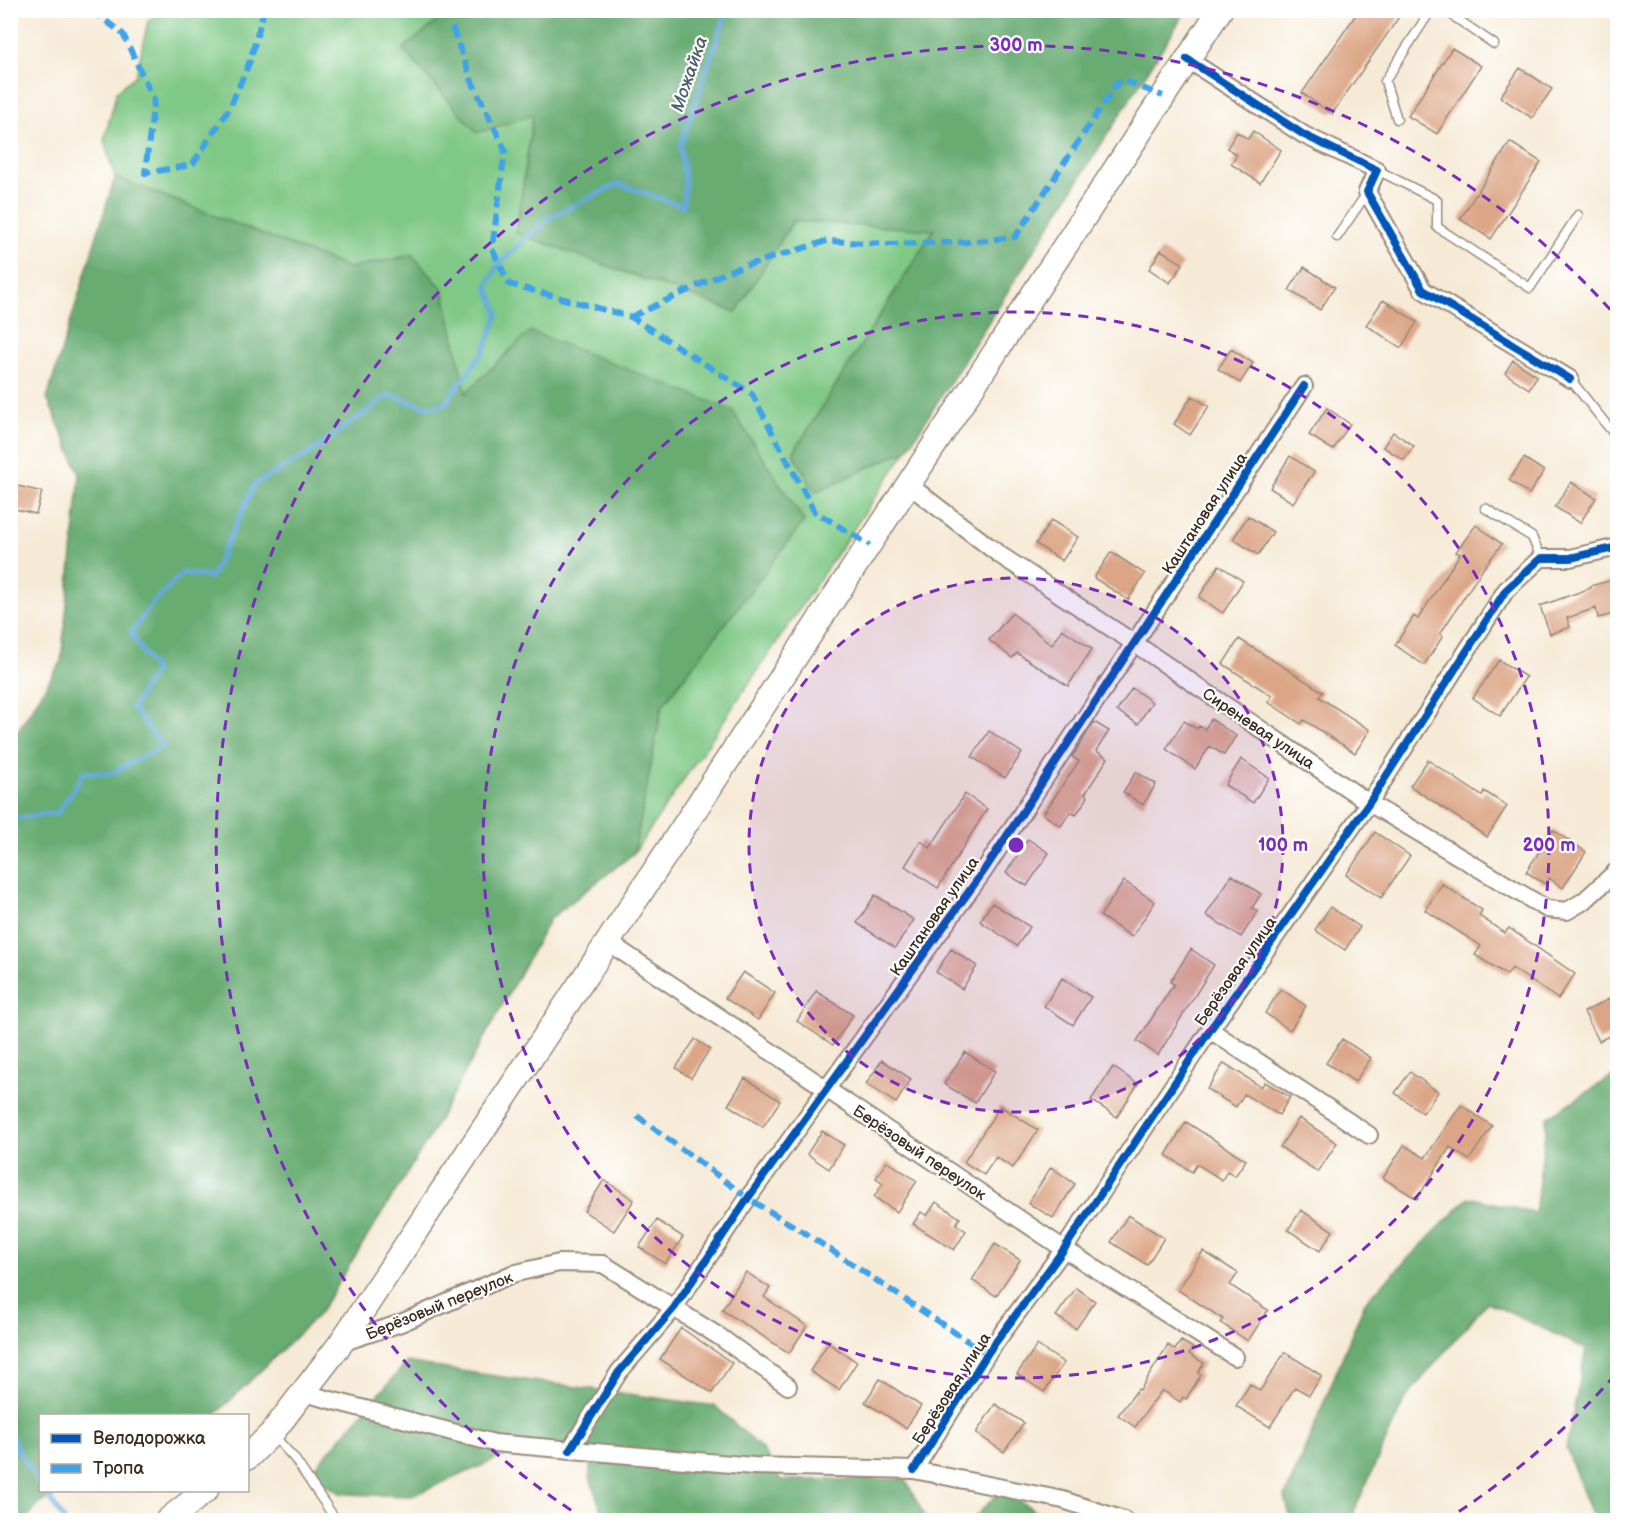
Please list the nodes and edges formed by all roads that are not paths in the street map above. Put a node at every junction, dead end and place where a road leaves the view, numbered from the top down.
1 (1220, 10) edge
2 (1431, 10) edge
3 (1444, 10) edge
4 (1494, 44) dead end
5 (1187, 59) junction
6 (1397, 119) dead end
7 (1377, 170) junction
8 (1367, 192) junction
9 (1578, 215) dead end
10 (1337, 237) dead end
11 (1570, 379) joint
12 (1304, 386) dead end
13 (1617, 439) edge
14 (909, 485) junction
15 (1485, 508) dead end
16 (1617, 548) edge
17 (1541, 558) junction
18 (1134, 643) junction
19 (1369, 803) junction
20 (1617, 870) edge
21 (608, 942) junction
22 (1210, 1030) junction
23 (827, 1091) junction
24 (1369, 1135) dead end
25 (1064, 1249) junction
26 (674, 1308) junction
27 (341, 1343) junction
28 (1234, 1357) dead end
29 (788, 1386) dead end
30 (304, 1394) junction
31 (272, 1433) junction
32 (570, 1450) junction
33 (249, 1456) edge
34 (914, 1470) junction
35 (205, 1492) edge
36 (168, 1521) edge
37 (336, 1521) edge
38 (1124, 1521) edge

1 - 5 main road
2 - 6 lane
3 - 4 lane
5 - 7 street
5 - 14 main road
7 - 8 street
7 - 9 lane
8 - 10 lane
8 - 11 street
11 - 13 lane
12 - 18 street, Каштановая улица
14 - 18 street, Сиреневая улица
14 - 21 main road
15 - 17 lane
16 - 17 street
17 - 19 street, Берёзовая улица
18 - 19 street, Сиреневая улица
18 - 23 street, Каштановая улица
19 - 20 street, Сиреневая улица
19 - 22 street, Берёзовая улица
21 - 23 street, Берёзовый переулок
21 - 27 main road
22 - 24 street
22 - 25 street, Берёзовая улица
23 - 25 street, Берёзовый переулок
23 - 26 street, Каштановая улица
25 - 28 street, Берёзовый переулок
25 - 34 street, Берёзовая улица
26 - 27 street, Берёзовый переулок
26 - 29 street, Берёзовый переулок
26 - 32 street, Каштановая улица
27 - 30 main road
30 - 31 main road
30 - 32 street
31 - 33 main road
31 - 37 lane
32 - 34 street
34 - 38 street
35 - 36 main road

